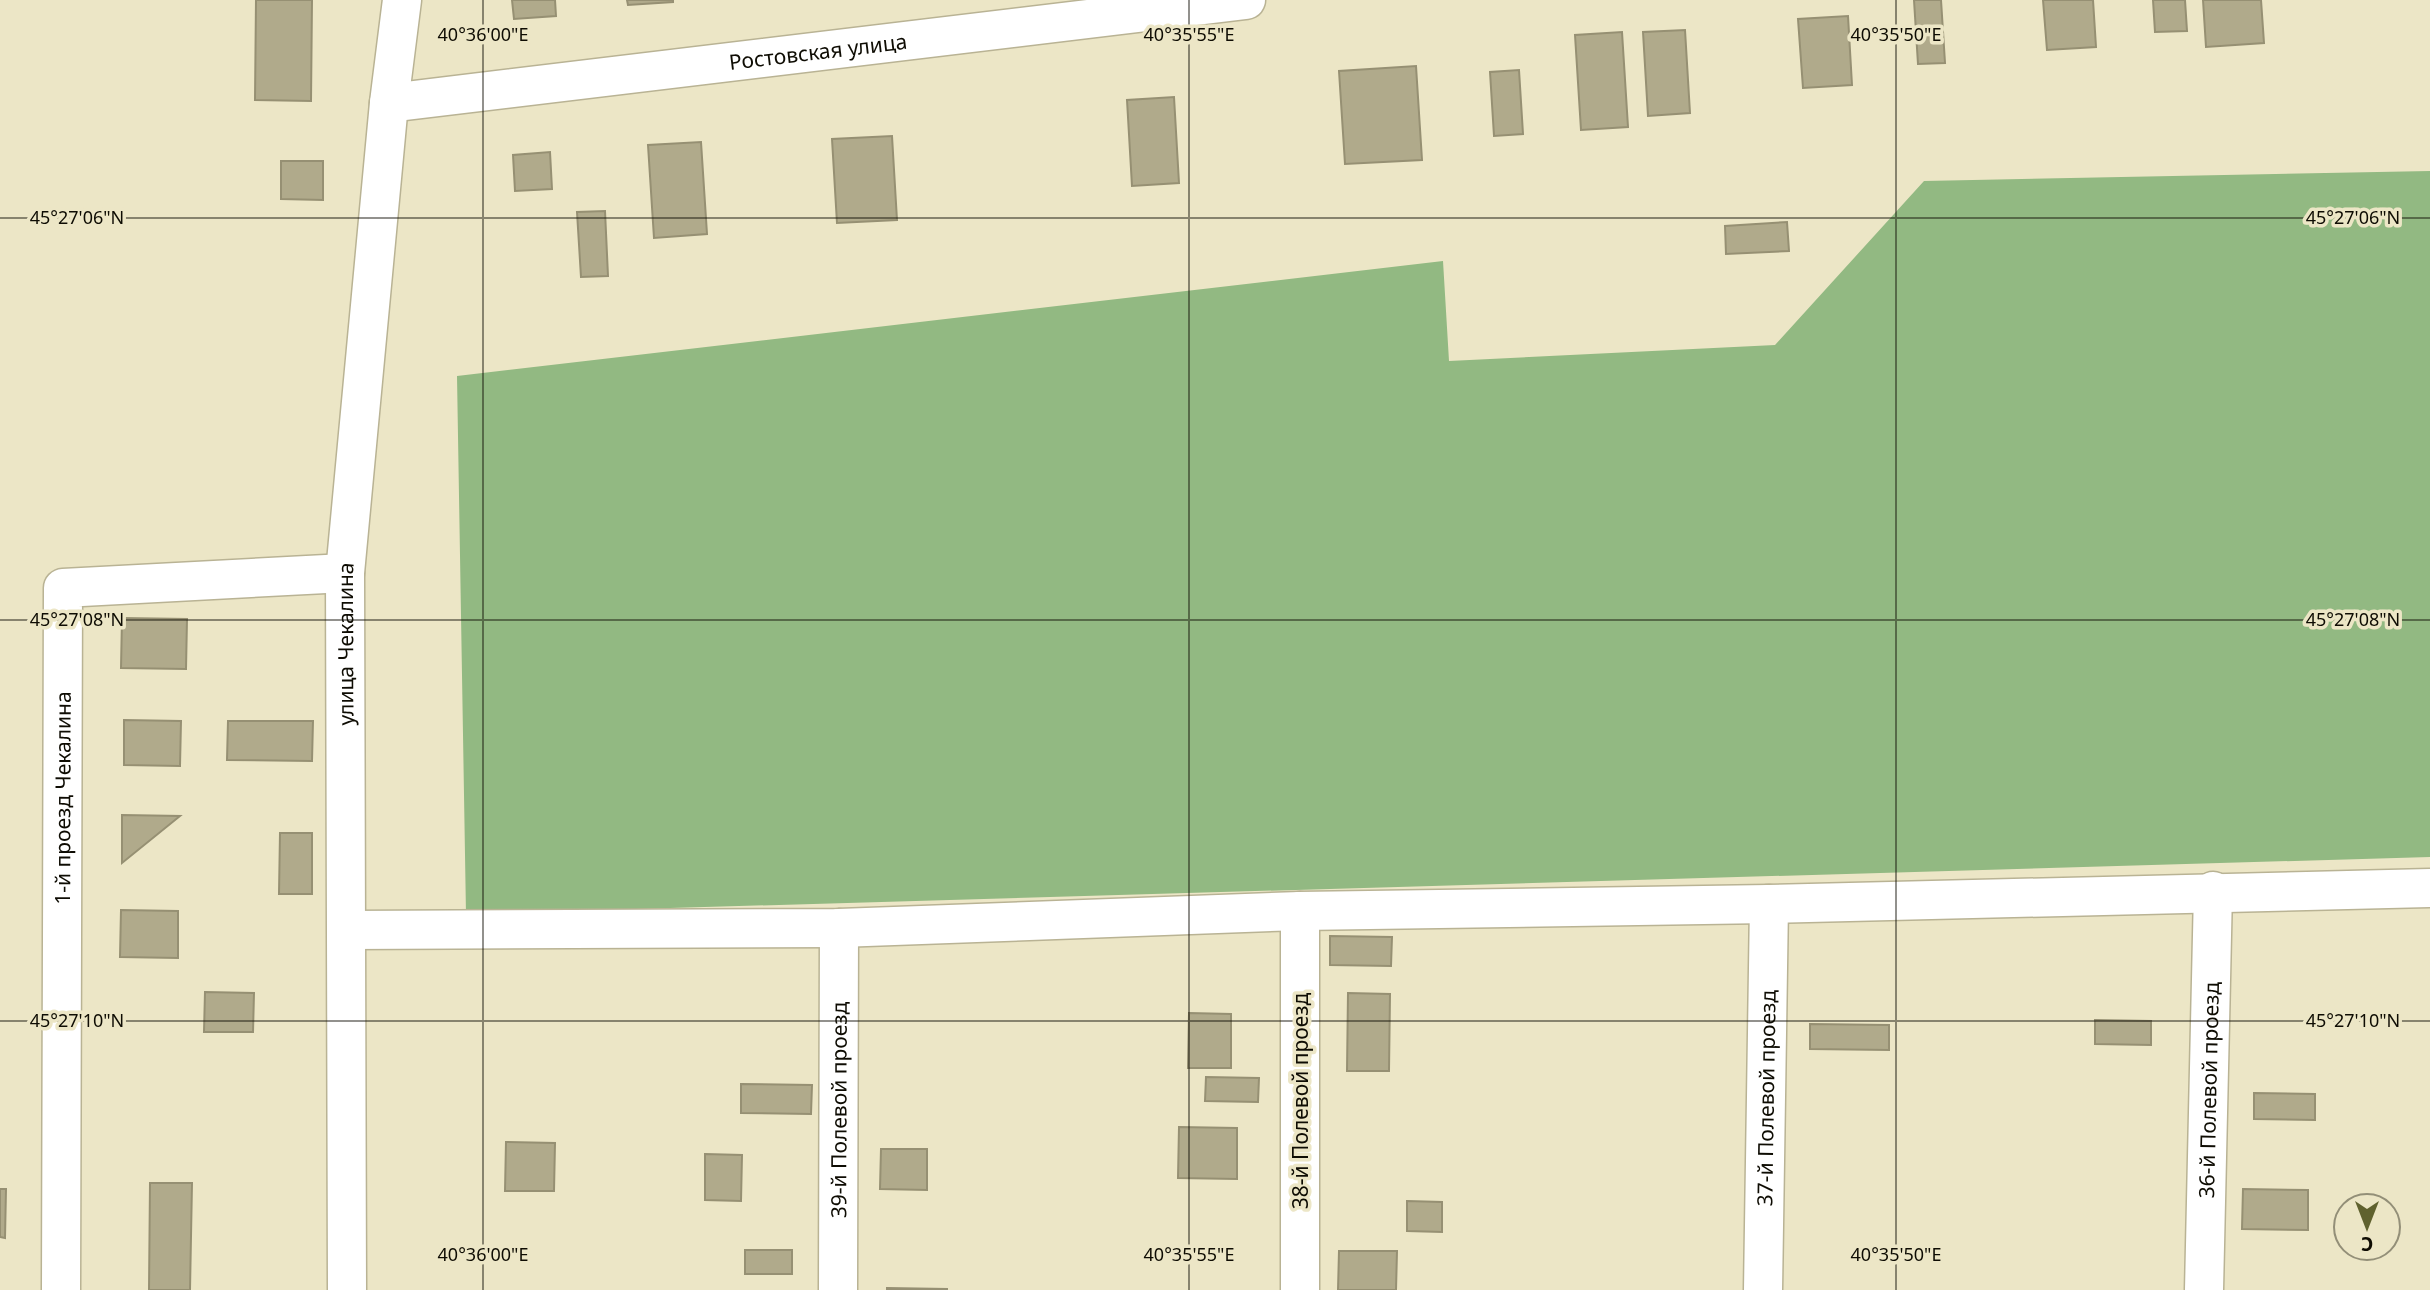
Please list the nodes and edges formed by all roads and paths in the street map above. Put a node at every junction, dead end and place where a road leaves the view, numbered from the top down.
1 (402, 0) edge
2 (1246, 0) edge
3 (389, 103) junction
4 (345, 573) junction
5 (2430, 888) edge
6 (2213, 891) junction
7 (1769, 904) junction
8 (1300, 912) junction
9 (839, 928) junction
10 (347, 930) junction
11 (61, 1290) edge
12 (347, 1290) edge
13 (838, 1290) edge
14 (1300, 1290) edge
15 (1763, 1290) edge
16 (2204, 1290) edge

1 - 3 street, улица Чекалина
2 - 3 street, Ростовская улица
3 - 4 street, улица Чекалина
4 - 10 street, улица Чекалина
4 - 11 street, 1-й проезд Чекалина
5 - 6 street
6 - 7 street
6 - 16 street, 36-й Полевой проезд
7 - 8 street
7 - 15 street, 37-й Полевой проезд
8 - 9 street
8 - 14 street, 38-й Полевой проезд
9 - 10 street
9 - 13 street, 39-й Полевой проезд
10 - 12 street, улица Чекалина

